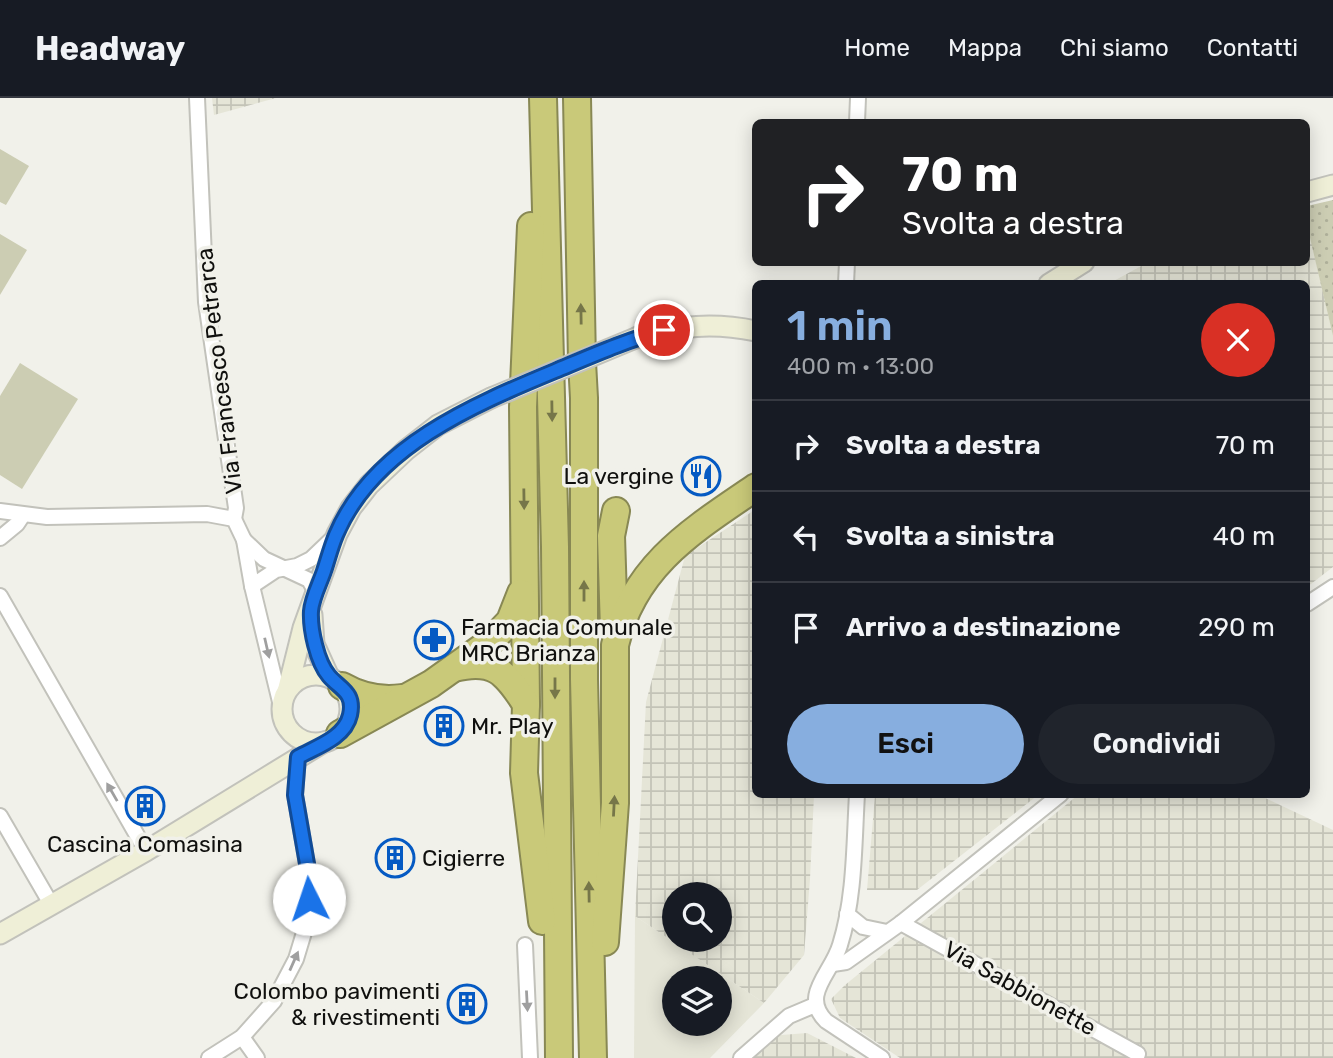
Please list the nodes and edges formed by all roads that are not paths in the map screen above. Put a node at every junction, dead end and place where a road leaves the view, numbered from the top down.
1 (197, 98) edge
2 (578, 98) edge
3 (858, 98) edge
4 (543, 106) edge
5 (857, 119) edge
6 (1333, 185) edge
7 (1310, 191) edge
8 (1078, 266) edge
9 (1055, 280) edge
10 (711, 324) junction
11 (752, 330) edge
12 (752, 339) edge
13 (752, 490) edge
14 (0, 511) edge
15 (616, 511) dead end
16 (23, 515) junction
17 (234, 519) junction
18 (337, 534) junction
19 (0, 538) edge
20 (244, 540) junction
21 (286, 568) junction
22 (524, 581) junction
23 (252, 586) junction
24 (1333, 587) edge
25 (0, 597) edge
26 (314, 601) junction
27 (1310, 602) edge
28 (615, 645) junction
29 (454, 668) junction
30 (336, 681) junction
31 (288, 688) junction
32 (407, 697) junction
33 (526, 704) junction
34 (284, 718) junction
35 (332, 738) junction
36 (298, 757) junction
37 (265, 779) junction
38 (856, 798) edge
39 (1056, 798) edge
40 (0, 816) edge
41 (146, 851) junction
42 (51, 904) junction
43 (847, 914) junction
44 (901, 923) junction
45 (3, 926) edge
46 (887, 932) junction
47 (525, 945) dead end
48 (832, 964) junction
49 (815, 1005) junction
50 (242, 1037) junction
51 (593, 1051) edge
52 (1138, 1054) dead end
53 (209, 1058) edge
54 (257, 1058) edge
55 (530, 1058) edge
56 (550, 1058) edge
57 (559, 1058) edge
58 (741, 1058) edge
59 (882, 1058) edge

1 - 17 street, Via Francesco Petrarca
51 -> 2 highway
3 - 5 street
4 -> 22 highway
4 -> 57 highway
6 - 7 main road
8 - 9 main road
10 - 11 main road
10 - 12 main road
10 - 18 main road, bridge
13 - 28 highway
14 - 16 street
15 - 28 highway
16 - 17 street
16 - 19 street
17 - 20 street
18 - 21 street
18 - 26 main road
20 - 21 street
20 - 23 street
21 - 23 street
21 - 26 street
22 - 29 highway
22 - 33 highway
23 -> 34 street
24 - 27 street
41 -> 25 street
26 - 30 main road
26 - 31 main road
51 -> 28 highway
29 - 32 highway
29 - 33 highway
30 - 31 main road
30 - 32 highway
30 - 35 main road
31 - 34 main road
32 - 35 highway
33 - 56 highway
34 - 35 main road
34 - 37 main road
35 - 36 main road
36 - 37 main road
50 -> 36 street
37 - 41 main road
38 - 43 street
39 - 44 street
40 - 42 street
41 - 42 main road
42 - 45 main road
43 - 46 street
43 - 48 street
44 - 46 street
44 - 52 street, Via Sabbionette
46 - 48 street
47 -> 55 street
48 - 49 street
49 - 58 street
49 - 59 street
50 - 53 street
50 - 54 street

